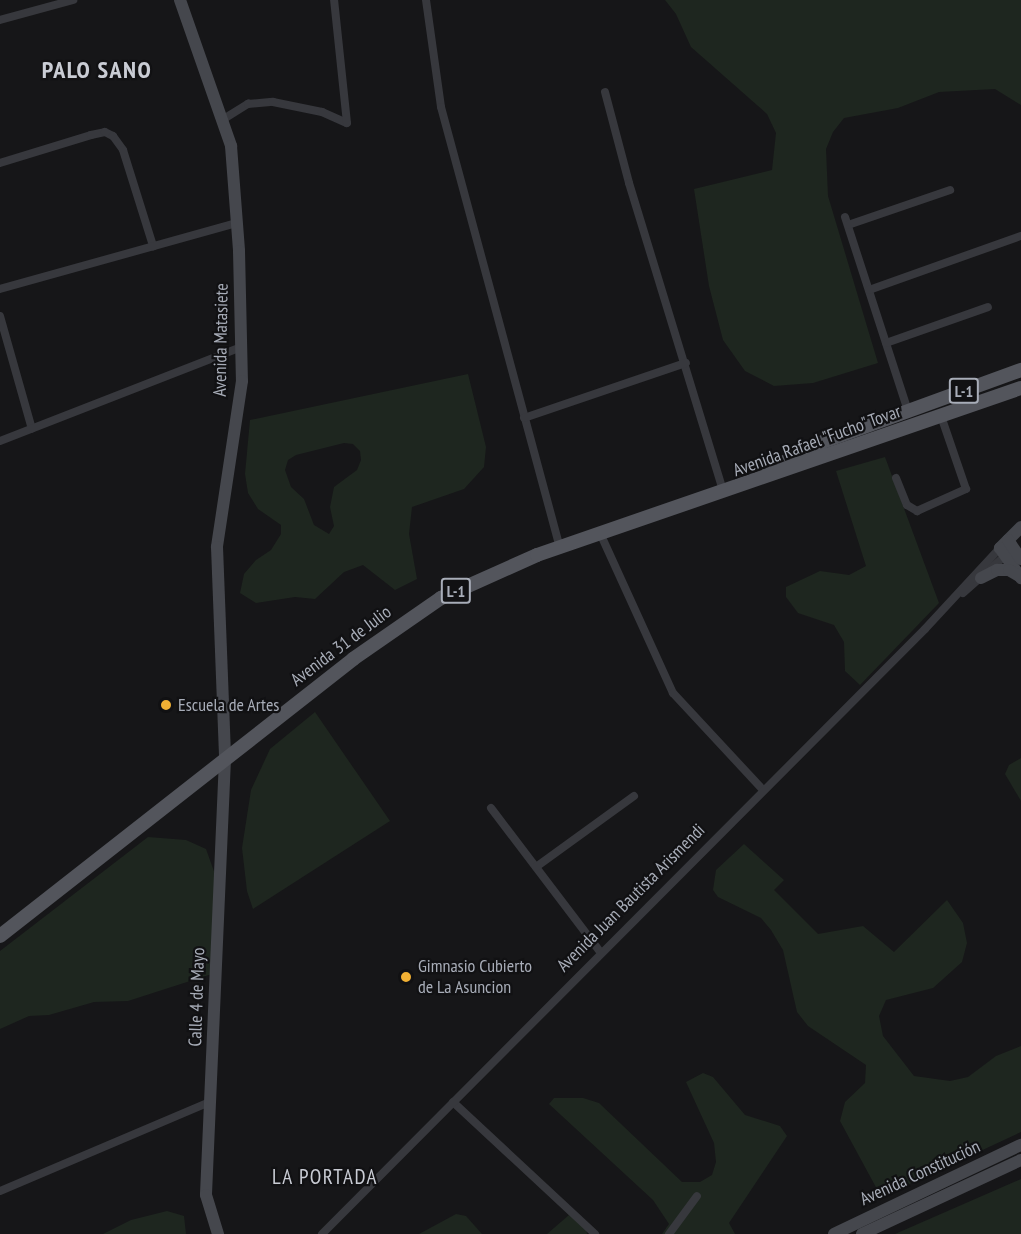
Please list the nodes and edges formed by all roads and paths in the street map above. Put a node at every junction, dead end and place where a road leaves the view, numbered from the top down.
1 (73, 0) edge
2 (180, 0) edge
3 (334, 0) edge
4 (426, 0) edge
5 (0, 20) edge
6 (605, 92) dead end
7 (222, 120) junction
8 (0, 163) edge
9 (950, 190) dead end
10 (237, 223) junction
11 (1021, 236) edge
12 (153, 246) junction
13 (0, 289) edge
14 (869, 290) junction
15 (988, 307) dead end
16 (0, 316) edge
17 (886, 343) junction
18 (241, 348) junction
19 (686, 363) junction
20 (1021, 370) edge
21 (1021, 388) edge
22 (908, 411) junction
23 (941, 416) junction
24 (524, 418) junction
25 (32, 429) junction
26 (0, 441) edge
27 (896, 478) dead end
28 (724, 493) junction
29 (1021, 527) edge
30 (600, 533) junction
31 (560, 547) junction
32 (1010, 547) edge
33 (1021, 559) edge
34 (1021, 577) edge
35 (981, 578) junction
36 (940, 614) junction
37 (225, 759) junction
38 (764, 790) junction
39 (634, 796) dead end
40 (491, 808) dead end
41 (536, 867) junction
42 (0, 936) edge
43 (601, 953) junction
44 (210, 1102) junction
45 (453, 1102) junction
46 (1021, 1145) edge
47 (1021, 1160) edge
48 (0, 1191) edge
49 (697, 1196) dead end
50 (218, 1234) edge
51 (322, 1234) edge
52 (595, 1234) edge
53 (669, 1234) edge
54 (834, 1234) edge
55 (862, 1234) edge

1 - 5 street
2 - 7 street, Avenida Matasiete
3 - 7 street
4 - 24 street
6 - 19 street
7 - 10 street, Avenida Matasiete
8 - 12 street
9 - 14 street
10 - 12 street
10 - 18 street, Avenida Matasiete
11 - 14 street
12 - 13 street
14 - 17 street
15 - 17 street
16 - 25 street
17 - 22 street
18 - 25 street
18 - 37 street, Avenida Matasiete
19 - 24 street
19 - 28 street
20 - 22 main road, Avenida Rafael "Fucho" Tovar / L-1
21 - 23 main road, Avenida Rafael "Fucho" Tovar / L-1
22 - 28 main road, Avenida Rafael "Fucho" Tovar / L-1
23 - 27 street
23 - 28 main road, Avenida Rafael "Fucho" Tovar / L-1
24 - 31 street
25 - 26 street
28 - 30 main road, Avenida 31 de Julio / L-1
29 - 32 street, Avenida Juan Bautista Arismendi
30 - 31 main road, Avenida 31 de Julio / L-1
30 - 38 street
31 - 37 main road, Avenida 31 de Julio / L-1
32 - 33 street
32 - 34 street
32 - 35 street, Avenida Juan Bautista Arismendi
32 - 36 street, Avenida Juan Bautista Arismendi
34 - 35 street
35 - 36 street, Avenida Juan Bautista Arismendi
36 - 38 street, Avenida Juan Bautista Arismendi
37 - 42 main road, Avenida 31 de Julio / L-1
37 - 44 street, Calle 4 de Mayo
38 - 43 street, Avenida Juan Bautista Arismendi
39 - 41 street
40 - 41 street
41 - 43 street
43 - 45 street, Avenida Juan Bautista Arismendi
44 - 48 street
44 - 50 street, Calle 4 de Mayo
45 - 51 street, Avenida Juan Bautista Arismendi
45 - 52 street
46 - 54 street, Avenida Constitución
47 - 55 street, Avenida Constitución
49 - 53 street

